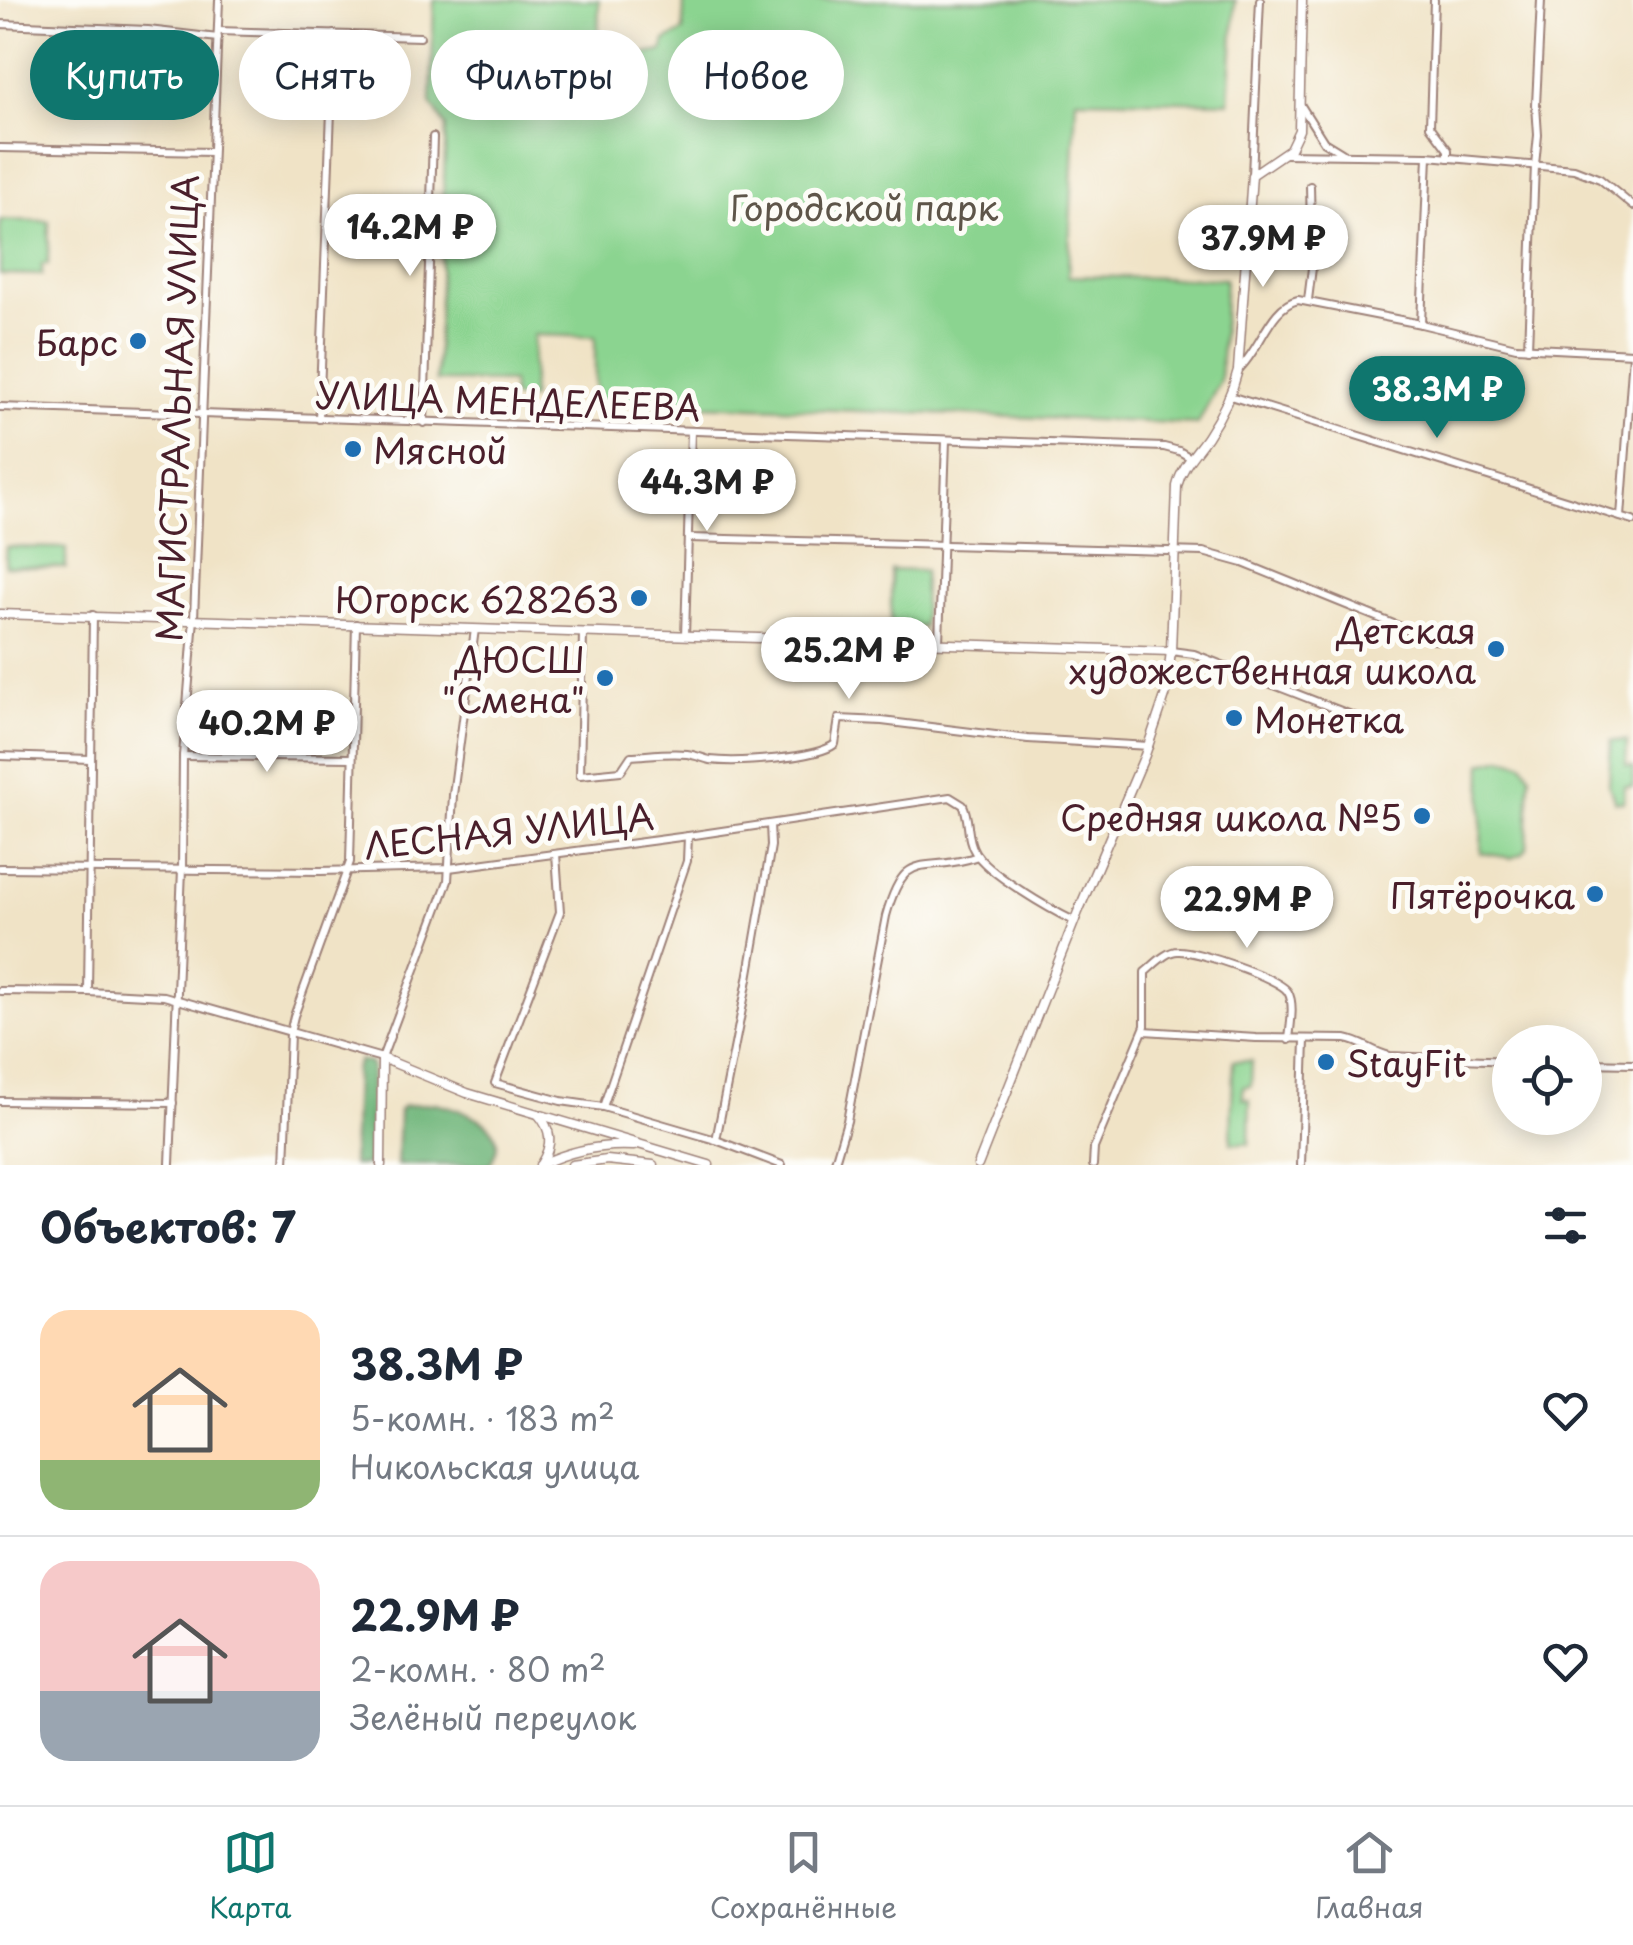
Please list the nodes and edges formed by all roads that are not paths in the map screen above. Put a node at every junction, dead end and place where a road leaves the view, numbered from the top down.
1 (219, 0) edge
2 (1260, 0) edge
3 (1302, 0) edge
4 (1434, 0) edge
5 (1542, 0) edge
6 (0, 24) edge
7 (148, 30) edge
8 (218, 30) edge
9 (411, 37) edge
10 (420, 37) dead end
11 (1300, 104) junction
12 (214, 120) edge
13 (331, 120) edge
14 (432, 137) dead end
15 (0, 148) edge
16 (212, 152) junction
17 (1283, 154) junction
18 (1348, 156) junction
19 (1428, 156) junction
20 (1448, 158) junction
21 (1535, 165) junction
22 (1252, 174) junction
23 (1310, 186) dead end
24 (1631, 200) edge
25 (1308, 300) junction
26 (1421, 324) junction
27 (1528, 348) junction
28 (1633, 352) edge
29 (1238, 370) junction
30 (1230, 396) junction
31 (0, 407) edge
32 (201, 414) junction
33 (319, 419) junction
34 (424, 423) junction
35 (691, 431) junction
36 (946, 440) junction
37 (1191, 458) junction
38 (1621, 517) junction
39 (1633, 521) edge
40 (689, 538) junction
41 (942, 546) junction
42 (1174, 552) junction
43 (0, 614) edge
44 (92, 615) junction
45 (194, 618) junction
46 (356, 624) junction
47 (475, 629) junction
48 (583, 633) junction
49 (685, 636) junction
50 (939, 642) junction
51 (1464, 642) dead end
52 (1171, 651) junction
53 (1395, 732) dead end
54 (1149, 746) junction
55 (0, 756) edge
56 (183, 756) junction
57 (352, 758) junction
58 (90, 759) junction
59 (770, 824) junction
60 (688, 836) junction
61 (556, 854) junction
62 (978, 856) junction
63 (0, 868) edge
64 (449, 868) junction
65 (89, 869) junction
66 (182, 870) junction
67 (347, 871) junction
68 (1074, 920) junction
69 (0, 991) edge
70 (88, 992) junction
71 (177, 998) junction
72 (1144, 1032) junction
73 (290, 1033) junction
74 (1289, 1040) junction
75 (1305, 1040) junction
76 (382, 1058) junction
77 (1492, 1060) edge
78 (1602, 1063) edge
79 (1633, 1064) edge
80 (0, 1101) edge
81 (172, 1103) junction
82 (603, 1107) junction
83 (538, 1114) junction
84 (716, 1140) junction
85 (654, 1148) junction
86 (170, 1164) edge
87 (285, 1165) edge
88 (380, 1165) edge
89 (540, 1165) edge
90 (572, 1165) edge
91 (652, 1165) edge
92 (708, 1165) edge
93 (782, 1165) edge
94 (834, 1165) edge
95 (978, 1165) edge
96 (1093, 1165) edge
97 (1302, 1165) edge

1 - 8 street, МАГИСТРАЛЬНАЯ УЛИЦА
2 - 22 street
3 - 11 street
4 - 20 street
5 - 21 street
6 - 7 street
9 - 10 street
11 - 17 street
11 - 18 street
12 - 16 street, МАГИСТРАЛЬНАЯ УЛИЦА
13 - 33 street
14 - 34 street
15 - 16 street
16 - 32 street, МАГИСТРАЛЬНАЯ УЛИЦА
17 - 18 street
17 - 22 street
18 - 19 street
19 - 20 street
19 - 26 street
20 - 21 street
21 - 24 street
21 - 27 street
22 - 29 street
23 - 25 street
25 - 26 street
25 - 29 street
26 - 27 street
27 - 28 street
28 - 38 street
29 - 30 street
30 - 37 street
30 - 38 street
31 - 32 street, УЛИЦА МЕНДЕЛЕЕВА
32 - 33 street, УЛИЦА МЕНДЕЛЕЕВА
32 - 45 street, МАГИСТРАЛЬНАЯ УЛИЦА
33 - 34 street, УЛИЦА МЕНДЕЛЕЕВА
34 - 35 street, УЛИЦА МЕНДЕЛЕЕВА
35 - 36 street, УЛИЦА МЕНДЕЛЕЕВА
35 - 40 street
36 - 37 street, УЛИЦА МЕНДЕЛЕЕВА
36 - 41 street
37 - 42 street
38 - 39 street
40 - 41 street
40 - 49 street
41 - 42 street
41 - 50 street
42 - 51 street
42 - 52 street
43 - 44 street
44 - 45 street
44 - 58 street
45 - 46 street
45 - 56 street, МАГИСТРАЛЬНАЯ УЛИЦА
46 - 47 street
46 - 57 street
47 - 48 street
47 - 64 street
48 - 49 street
48 - 54 street
49 - 50 street
50 - 52 street
52 - 53 street
52 - 54 street
54 - 68 street
55 - 58 street
56 - 57 street
56 - 66 street, МАГИСТРАЛЬНАЯ УЛИЦА
57 - 67 street
58 - 65 street
59 - 60 street, ЛЕСНАЯ УЛИЦА
59 - 62 street, ЛЕСНАЯ УЛИЦА
59 - 84 street
60 - 61 street, ЛЕСНАЯ УЛИЦА
60 - 82 street
61 - 64 street, ЛЕСНАЯ УЛИЦА
61 - 82 street
62 - 68 street
62 - 94 street
63 - 65 street, ЛЕСНАЯ УЛИЦА
64 - 67 street, ЛЕСНАЯ УЛИЦА
64 - 76 street
65 - 66 street, ЛЕСНАЯ УЛИЦА
65 - 70 street
66 - 67 street, ЛЕСНАЯ УЛИЦА
66 - 71 street, МАГИСТРАЛЬНАЯ УЛИЦА
67 - 73 street
68 - 95 street
69 - 70 street
70 - 71 street
71 - 73 street
71 - 81 street, МАГИСТРАЛЬНАЯ УЛИЦА
72 - 74 street
72 - 74 street
72 - 96 street
73 - 76 street
73 - 87 street
74 - 75 street
75 - 77 street
75 - 97 street
76 - 83 street
76 - 88 street
78 - 79 street
80 - 81 street
81 - 86 street, МАГИСТРАЛЬНАЯ УЛИЦА
82 - 84 street
83 - 85 street
83 - 89 street
84 - 93 street
85 - 89 street
85 - 92 street
90 - 91 street

